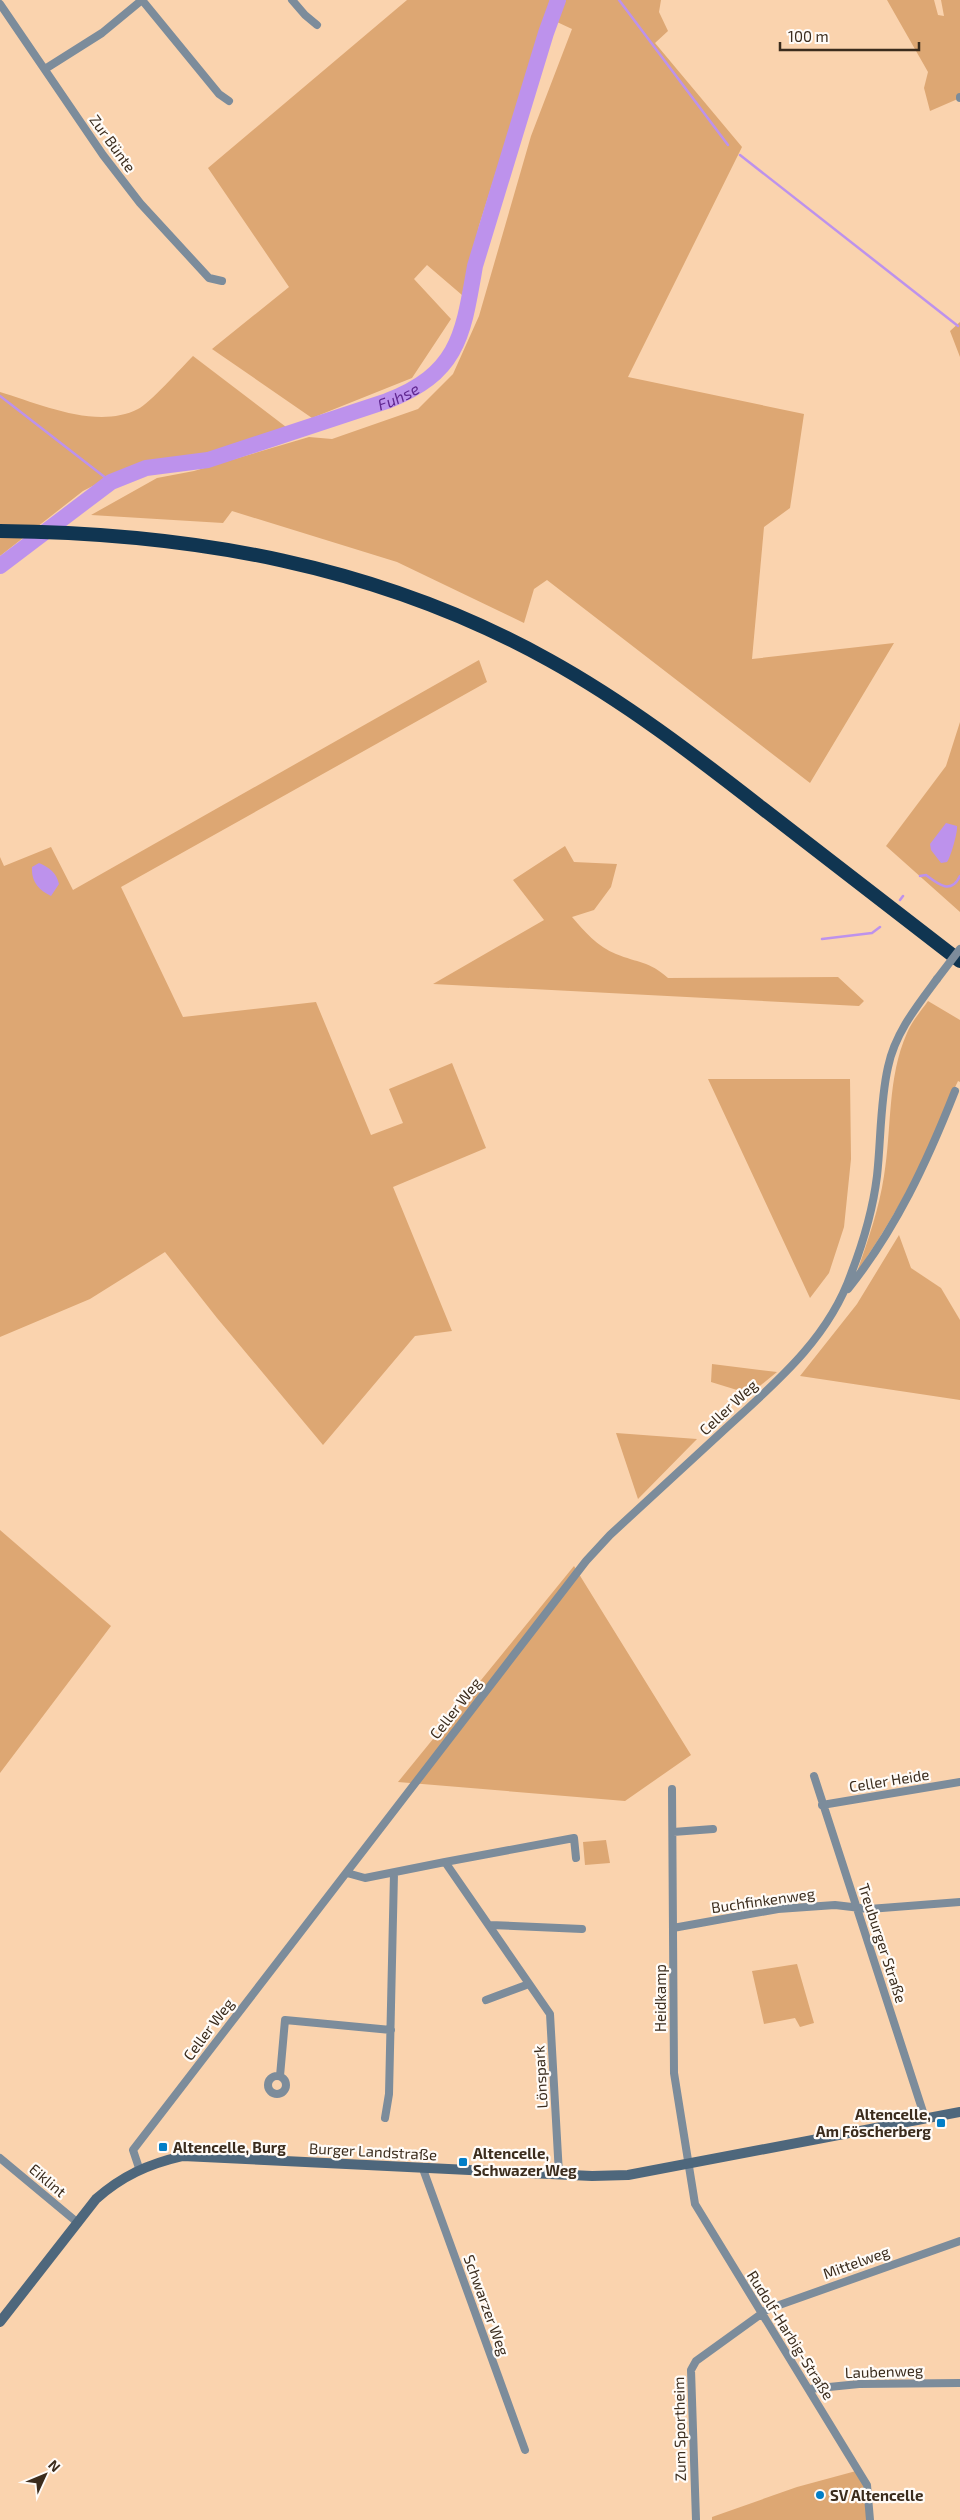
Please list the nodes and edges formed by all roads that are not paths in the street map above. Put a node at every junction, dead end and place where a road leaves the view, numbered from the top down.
1 (142, 0) edge
2 (292, 0) edge
3 (0, 4) edge
4 (317, 25) dead end
5 (45, 69) junction
6 (229, 101) dead end
7 (222, 281) dead end
8 (0, 531) edge
9 (960, 949) edge
10 (960, 961) edge
11 (955, 1090) dead end
12 (842, 1296) junction
13 (814, 1776) dead end
14 (960, 1782) edge
15 (672, 1789) dead end
16 (822, 1804) junction
17 (713, 1830) dead end
18 (673, 1832) junction
19 (576, 1858) dead end
20 (445, 1862) junction
21 (347, 1873) junction
22 (394, 1873) junction
23 (960, 1902) edge
24 (858, 1907) junction
25 (490, 1925) junction
26 (673, 1928) junction
27 (582, 1929) dead end
28 (529, 1984) junction
29 (486, 2000) dead end
30 (391, 2030) junction
31 (280, 2076) dead end
32 (960, 2112) edge
33 (385, 2118) dead end
34 (926, 2118) junction
35 (0, 2158) edge
36 (688, 2164) junction
37 (139, 2168) junction
38 (423, 2169) junction
39 (559, 2174) junction
40 (78, 2222) junction
41 (960, 2240) edge
42 (762, 2313) junction
43 (0, 2322) edge
44 (960, 2383) edge
45 (809, 2389) junction
46 (525, 2450) dead end
47 (696, 2520) edge
48 (870, 2520) edge

1 - 5 street
1 - 6 street
2 - 4 street
3 - 5 street, Zur Bünte
5 - 7 street, Zur Bünte
8 - 10 highway
9 - 12 street, Celler Weg, bridge
11 - 12 street, Celler Weg
12 - 21 street, Celler Weg
13 - 16 street, Treuburger Straße
14 - 16 street, Celler Heide
15 - 18 street, Heidkamp
16 - 24 street, Treuburger Straße
17 - 18 street
18 - 26 street, Heidkamp
19 - 20 street
20 - 22 street
20 - 25 street, Lönspark
21 - 22 street
21 - 37 street, Celler Weg
22 - 30 street
23 - 24 street, Buchfinkenweg
24 - 26 street, Buchfinkenweg
24 - 34 street, Treuburger Straße
25 - 27 street
25 - 28 street, Lönspark
26 - 36 street, Heidkamp
28 - 29 street
28 - 39 street, Lönspark
30 - 31 street
30 - 33 street
32 - 34 street, Burger Landstraße
34 - 36 street, Burger Landstraße
35 - 40 street, Eiklint
36 - 39 street, Burger Landstraße
36 - 42 street, Rudolf-Harbig-Straße
37 - 38 street, Burger Landstraße
37 - 40 street, Burger Landstraße
38 - 39 street, Burger Landstraße
38 - 46 street, Schwarzer Weg
40 - 43 street, Burger Landstraße
41 - 42 street, Mittelweg
42 - 45 street, Rudolf-Harbig-Straße
42 - 47 street, Zum Sportheim
44 - 45 street, Laubenweg
45 - 48 street, Rudolf-Harbig-Straße

